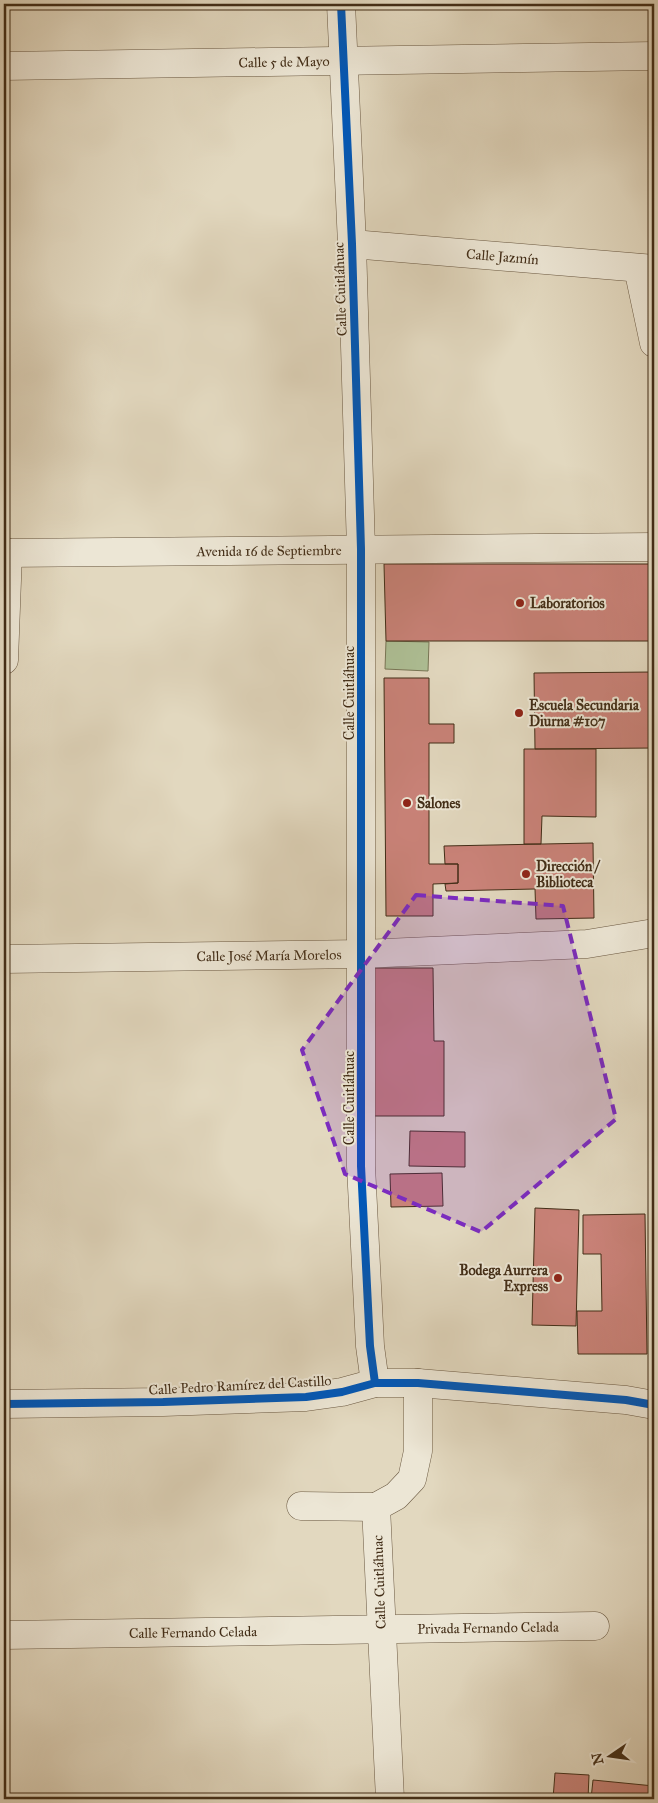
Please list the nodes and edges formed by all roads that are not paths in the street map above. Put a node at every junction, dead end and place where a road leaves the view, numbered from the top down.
1 (340, 4) edge
2 (654, 56) edge
3 (342, 62) junction
4 (4, 66) edge
5 (352, 244) junction
6 (646, 269) edge
7 (654, 343) edge
8 (654, 547) edge
9 (362, 549) junction
10 (6, 553) edge
11 (4, 660) edge
12 (654, 933) edge
13 (362, 954) junction
14 (4, 959) edge
15 (418, 1382) junction
16 (375, 1383) junction
17 (4, 1404) edge
18 (654, 1405) edge
19 (301, 1506) dead end
20 (376, 1508) junction
21 (595, 1626) dead end
22 (381, 1628) junction
23 (4, 1635) edge
24 (390, 1799) edge

1 - 3 street, Calle Cuitláhuac
2 - 3 street, Calle 5 de Mayo
3 - 4 street, Calle 5 de Mayo
3 - 5 street, Calle Cuitláhuac
5 - 6 street, Calle Jazmín
5 - 9 street, Calle Cuitláhuac
6 - 7 street
8 - 9 street, Avenida 16 de Septiembre
9 - 10 street, Avenida 16 de Septiembre
9 - 13 street, Calle Cuitláhuac
10 - 11 street
12 - 13 street, Calle José María Morelos
13 - 14 street, Calle José María Morelos
13 - 16 street, Calle Cuitláhuac
15 - 16 street, Calle Pedro Ramírez del Castillo
15 - 18 street, Calle Pedro Ramírez del Castillo
15 - 20 street
16 - 17 street, Calle Pedro Ramírez del Castillo
19 - 20 street
20 - 22 street, Calle Cuitláhuac
21 - 22 street, Privada Fernando Celada
22 - 23 street, Calle Fernando Celada
22 - 24 street, Calle Cuitláhuac

